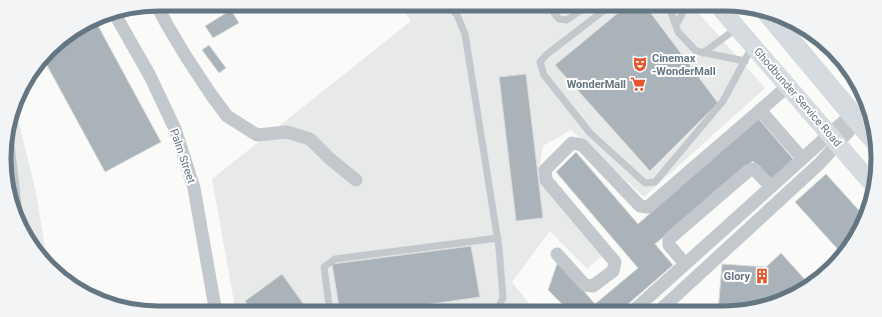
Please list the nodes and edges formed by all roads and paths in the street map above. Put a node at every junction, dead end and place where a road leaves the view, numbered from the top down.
1 (160, 11) edge
2 (454, 11) edge
3 (552, 11) edge
4 (580, 11) edge
5 (603, 11) edge
6 (671, 11) edge
7 (684, 11) edge
8 (723, 11) edge
9 (117, 17) edge
10 (773, 20) edge
11 (676, 25) junction
12 (737, 28) junction
13 (703, 52) junction
14 (749, 53) junction
15 (788, 86) junction
16 (760, 110) junction
17 (855, 118) junction
18 (869, 134) edge
19 (833, 139) junction
20 (802, 158) junction
21 (356, 180) dead end
22 (869, 181) edge
23 (771, 187) junction
24 (498, 238) junction
25 (557, 254) dead end
26 (685, 264) junction
27 (215, 306) edge
28 (329, 306) edge
29 (499, 306) edge
30 (639, 306) edge
31 (665, 306) edge

1 - 21 street
2 - 24 lane
3 - 4 lane
5 - 14 lane
6 - 11 lane
7 - 11 lane
8 - 12 street, Ghodbunder Service Road
9 - 27 street, Palm Street
10 - 17 main road
11 - 13 lane
12 - 13 lane
12 - 14 street, Ghodbunder Service Road
13 - 14 lane
14 - 15 street, Ghodbunder Service Road
15 - 16 street
15 - 19 street, Ghodbunder Service Road
16 - 20 street
16 - 25 street
17 - 18 main road
17 - 19 street
19 - 20 street
19 - 22 street, Ghodbunder Service Road
19 - 31 street
20 - 23 street
23 - 26 street
23 - 26 street
24 - 28 lane
24 - 29 lane
26 - 30 street

